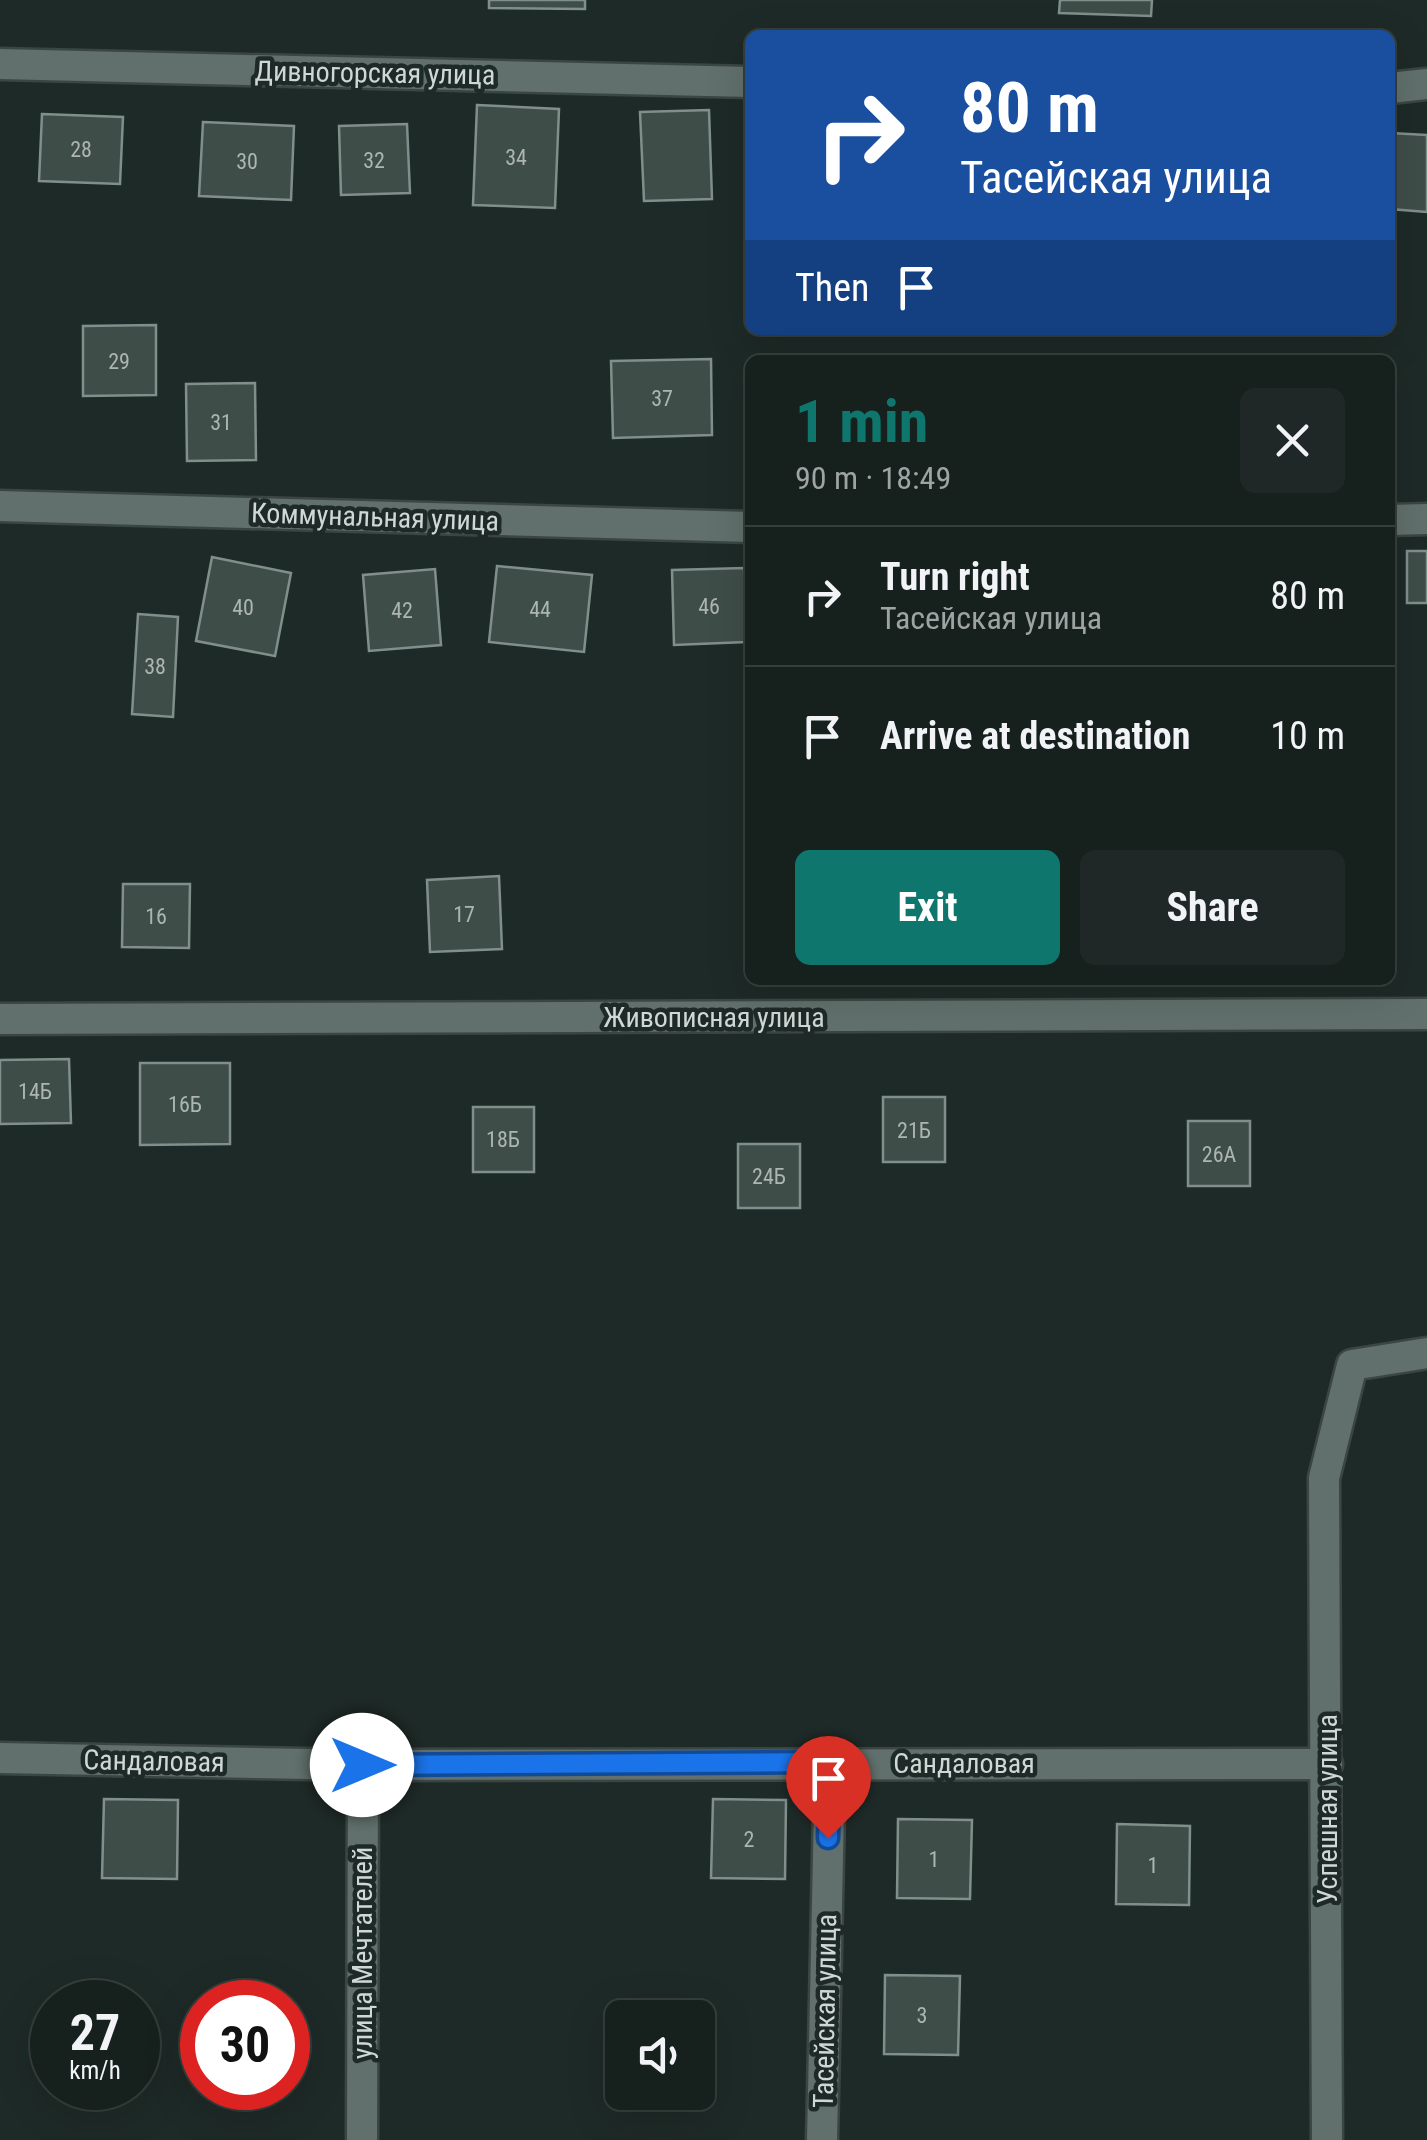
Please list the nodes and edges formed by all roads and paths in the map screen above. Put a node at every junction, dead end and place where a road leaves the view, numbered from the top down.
1 (0, 64) edge
2 (745, 82) edge
3 (1427, 84) edge
4 (1395, 87) edge
5 (0, 506) edge
6 (1395, 520) edge
7 (1427, 520) edge
8 (745, 528) edge
9 (1427, 1014) edge
10 (0, 1020) edge
11 (1427, 1353) edge
12 (0, 1758) edge
13 (830, 1762) junction
14 (1327, 1764) junction
15 (362, 1765) junction
16 (362, 2140) edge
17 (822, 2140) edge
18 (1327, 2140) edge

1 - 2 street, Дивногорская улица
3 - 4 street
5 - 8 street, Коммунальная улица
6 - 7 street
9 - 10 street, Живописная улица
11 - 14 street, Успешная улица
12 - 15 street, Сандаловая
13 - 14 street, Сандаловая
13 - 15 street, Сандаловая
13 - 17 street, Тасейская улица
14 - 18 street, Успешная улица
15 - 16 street, улица Мечтателей

